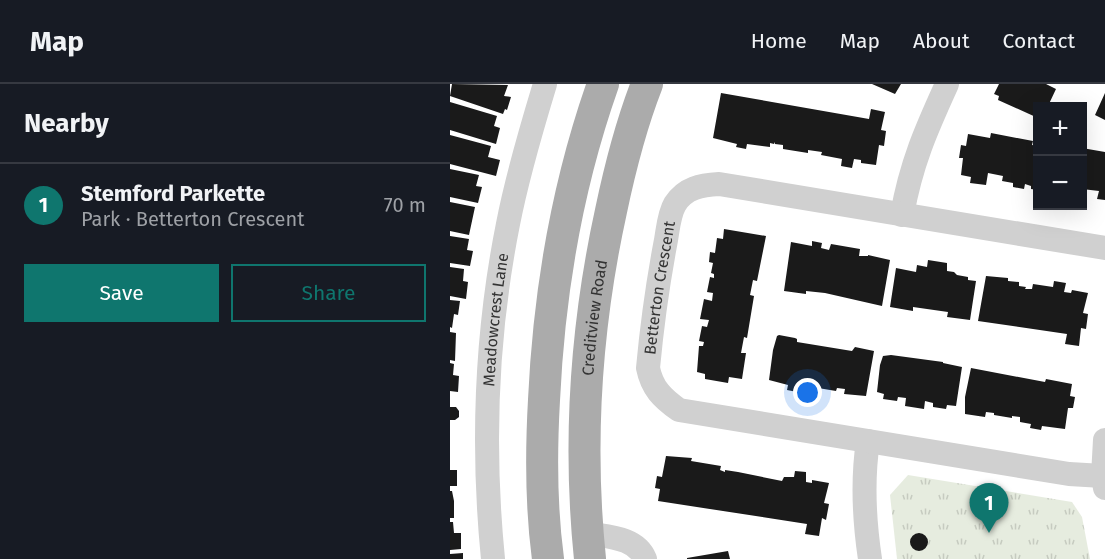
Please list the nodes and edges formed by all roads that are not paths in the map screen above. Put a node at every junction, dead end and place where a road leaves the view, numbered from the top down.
1 (545, 84) edge
2 (603, 84) edge
3 (647, 84) edge
4 (947, 84) edge
5 (902, 215) junction
6 (1105, 248) edge
7 (1105, 440) edge
8 (868, 441) junction
9 (1104, 482) edge
10 (589, 546) edge
11 (493, 559) edge
12 (548, 559) edge
13 (645, 559) edge
14 (870, 559) edge

1 - 11 street, Meadowcrest Lane
2 - 12 main road
3 - 10 main road, Creditview Road
4 - 5 street
5 - 6 street, Betterton Crescent
5 - 8 street, Betterton Crescent
7 - 9 street
8 - 9 street, Betterton Crescent
8 - 14 street
10 - 13 street

